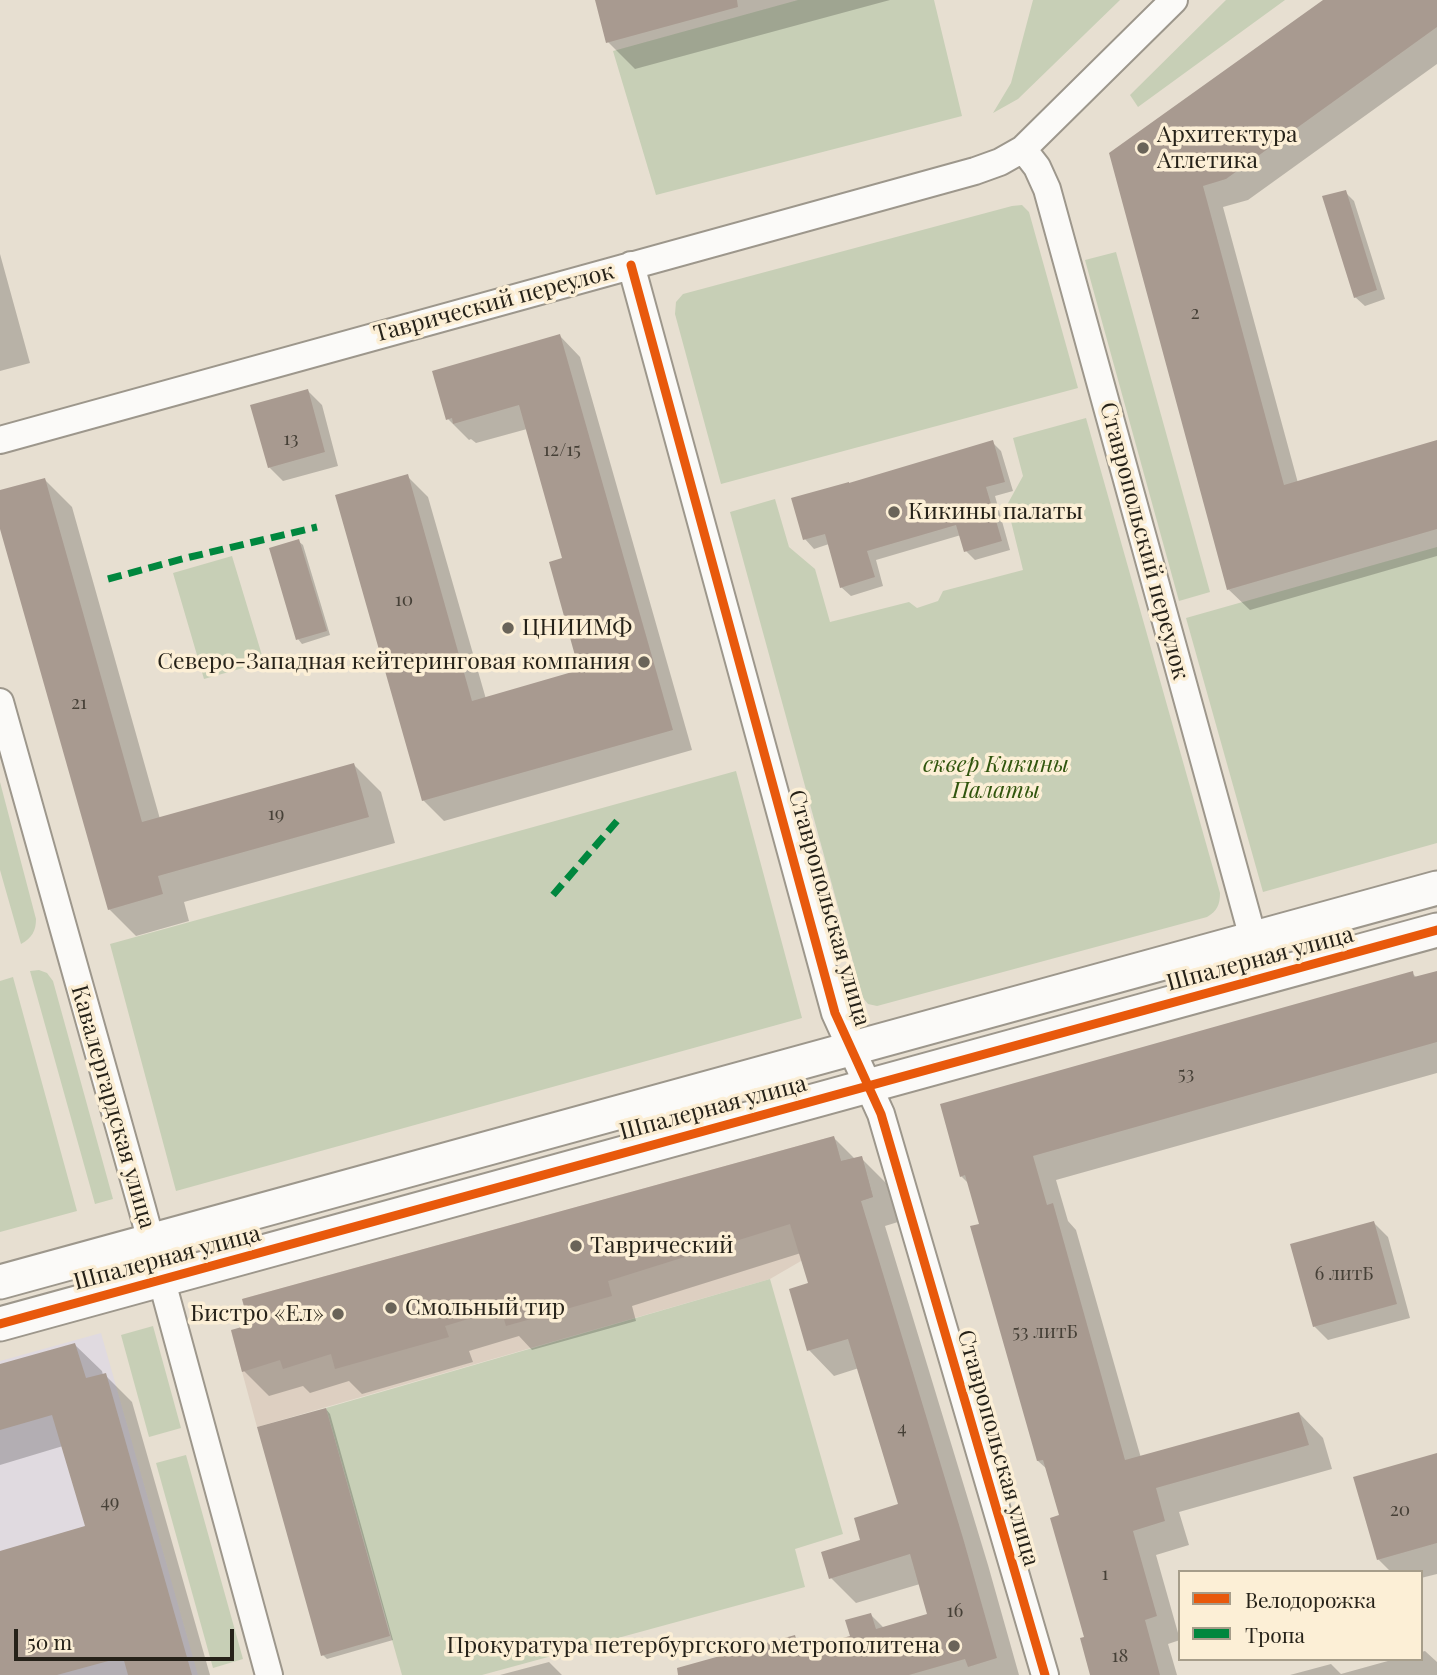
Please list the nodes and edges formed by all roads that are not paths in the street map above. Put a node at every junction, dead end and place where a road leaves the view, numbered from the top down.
1 (1174, 0) edge
2 (1023, 149) junction
3 (631, 265) junction
4 (0, 440) edge
5 (0, 702) edge
6 (1437, 888) edge
7 (1437, 930) edge
8 (1253, 938) junction
9 (851, 1049) junction
10 (869, 1086) junction
11 (150, 1240) junction
12 (161, 1279) junction
13 (0, 1282) edge
14 (0, 1324) edge
15 (269, 1675) edge
16 (1045, 1675) edge

1 - 2 street, Таврический переулок
2 - 3 street, Таврический переулок
2 - 8 street, Ставропольский переулок
3 - 4 street, Таврический переулок
3 - 9 street, Ставропольская улица
5 - 11 street, Кавалергардская улица
6 - 8 street, Шпалерная улица
7 - 10 street, Шпалерная улица
8 - 9 street, Шпалерная улица
9 - 10 street, Ставропольская улица
9 - 11 street, Шпалерная улица
10 - 12 street, Шпалерная улица
10 - 16 street, Ставропольская улица
11 - 12 street, Кавалергардская улица
11 - 13 street, Шпалерная улица
12 - 14 street, Шпалерная улица
12 - 15 street, Кавалергардская улица

